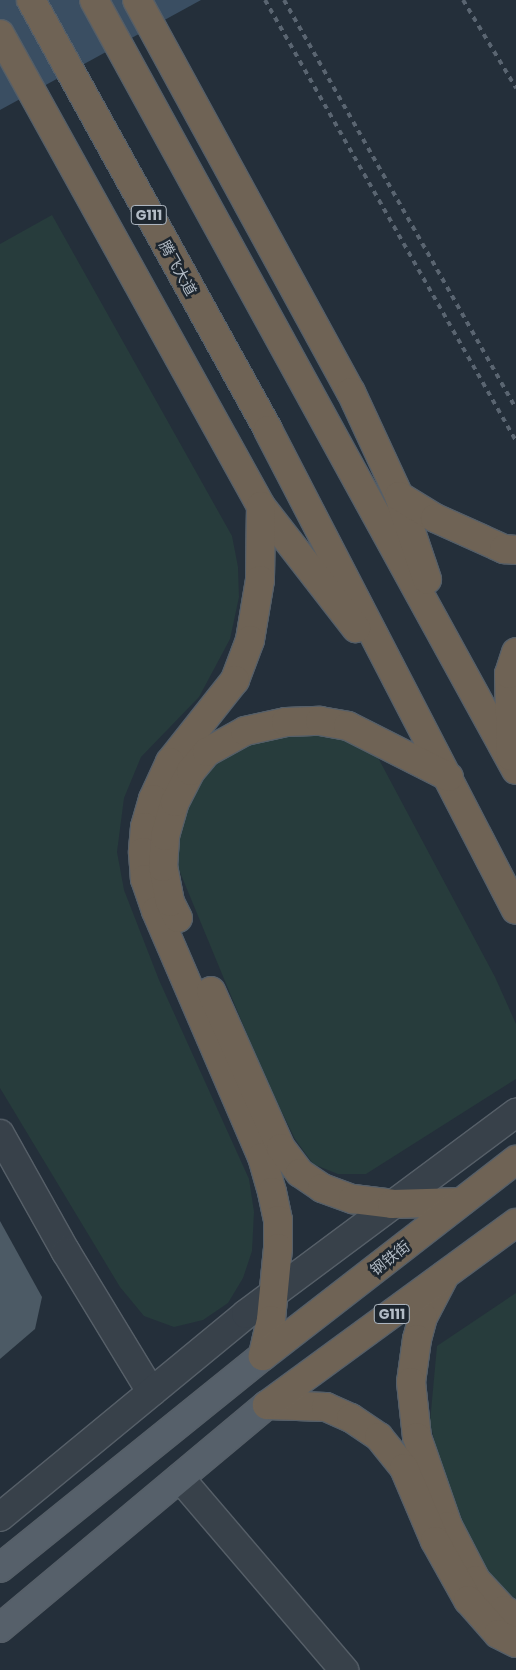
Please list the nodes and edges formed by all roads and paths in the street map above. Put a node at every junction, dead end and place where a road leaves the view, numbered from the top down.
1 (31, 0) edge
2 (94, 0) edge
3 (137, 0) edge
4 (0, 34) edge
5 (399, 496) junction
6 (261, 506) junction
7 (516, 550) edge
8 (452, 651) junction
9 (516, 652) edge
10 (396, 681) junction
11 (513, 765) edge
12 (449, 777) junction
13 (516, 910) edge
14 (516, 1114) edge
15 (0, 1134) edge
16 (516, 1160) edge
17 (461, 1202) junction
18 (392, 1204) junction
19 (516, 1223) edge
20 (445, 1275) junction
21 (273, 1293) junction
22 (263, 1356) junction
23 (151, 1392) junction
24 (267, 1405) junction
25 (180, 1478) junction
26 (0, 1517) edge
27 (0, 1568) edge
28 (516, 1616) edge
29 (0, 1628) edge
30 (516, 1644) edge
31 (344, 1670) edge

1 - 10 highway, 腾飞大道 / G111
2 - 8 highway
3 - 5 highway
4 - 6 highway
5 - 7 highway
5 - 8 highway
6 - 10 highway
6 - 21 highway
8 - 11 highway
9 - 11 highway
10 - 12 highway
12 - 13 highway
12 - 18 highway
14 - 18 street
15 - 23 street
16 - 17 highway, 钢铁街
17 - 18 highway
17 - 22 highway, 钢铁街
18 - 21 street
19 - 20 highway, G111
20 - 24 highway, G111
20 - 28 highway
21 - 22 highway
21 - 23 street
22 - 27 main road
23 - 26 street
24 - 25 main road
24 - 30 highway
25 - 29 main road
25 - 31 street

